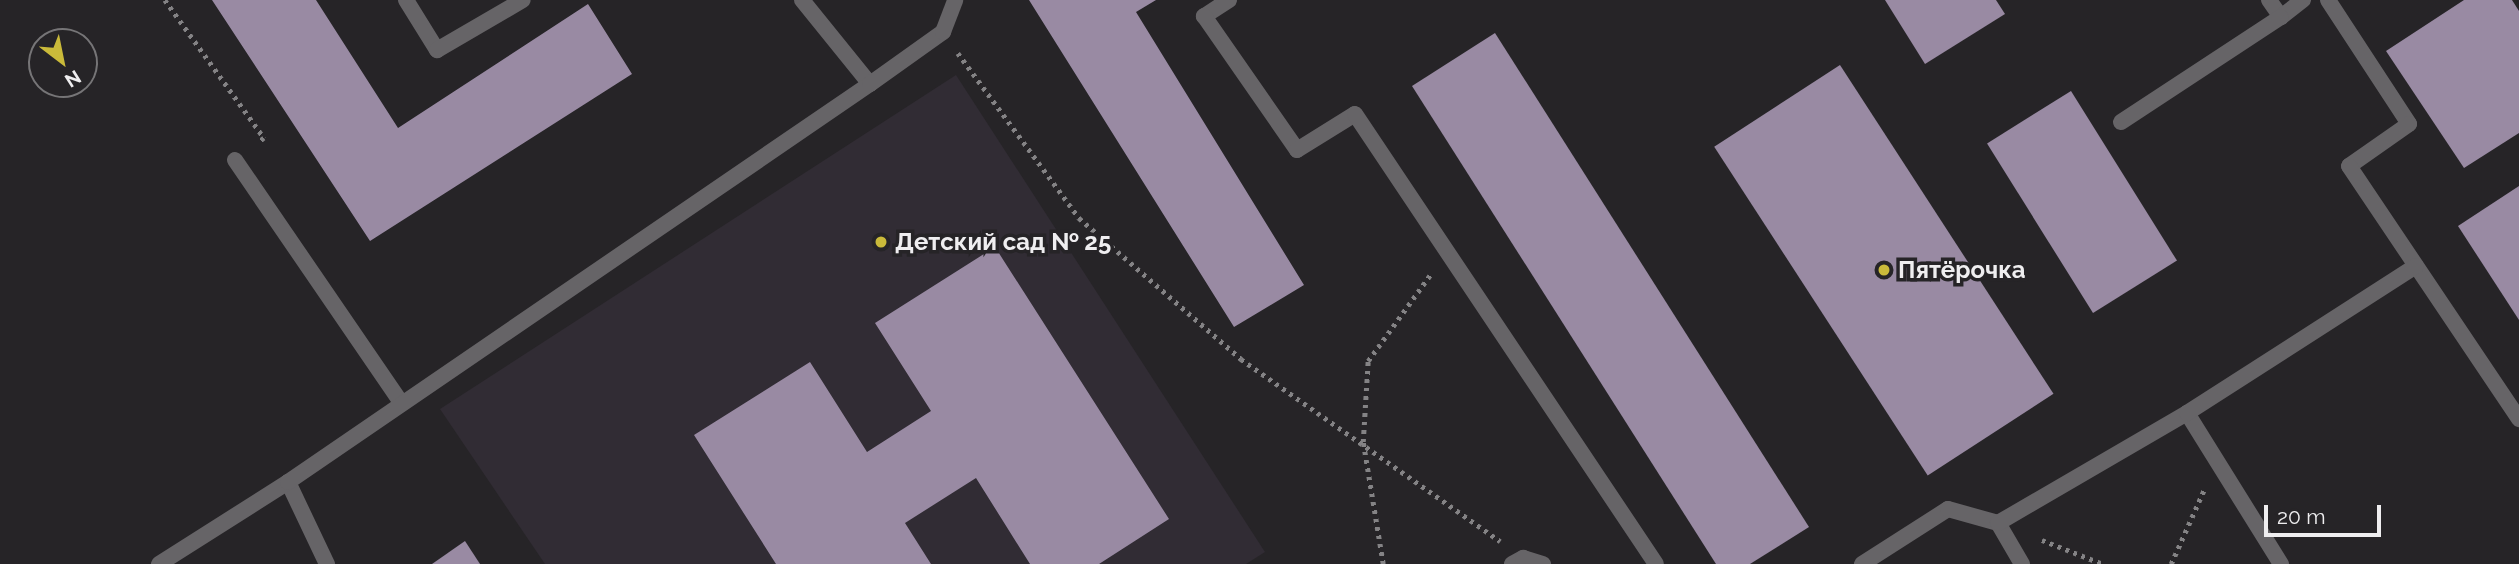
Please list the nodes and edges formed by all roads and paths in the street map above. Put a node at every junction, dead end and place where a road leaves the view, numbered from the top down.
1 (165, 0) edge
2 (407, 0) edge
3 (523, 0) edge
4 (802, 0) edge
5 (955, 0) edge
6 (1229, 0) edge
7 (2269, 0) edge
8 (2303, 0) edge
9 (2328, 0) edge
10 (2281, 16) junction
11 (943, 32) junction
12 (870, 84) junction
13 (2121, 122) dead end
14 (235, 160) joint
15 (1446, 253) junction
16 (2416, 266) junction
17 (401, 402) junction
18 (2186, 413) junction
19 (2519, 419) edge
20 (1363, 442) junction
21 (2216, 464) junction
22 (288, 482) junction
23 (1998, 523) junction
24 (1517, 561) edge
25 (159, 564) edge
26 (327, 564) edge
27 (1383, 564) edge
28 (1543, 564) edge
29 (1656, 564) edge
30 (1861, 564) edge
31 (2022, 564) edge
32 (2103, 564) edge
33 (2171, 564) edge
34 (2281, 564) edge

1 - 14 path
2 - 3 lane
4 - 12 lane
5 - 11 lane
6 - 15 lane
7 - 10 lane
8 - 10 lane
9 - 16 lane
10 - 13 lane
11 - 12 lane
11 - 20 path
12 - 17 lane
14 - 17 lane
15 - 20 path
15 - 29 lane
16 - 18 lane
16 - 19 lane
17 - 22 lane
18 - 21 lane
18 - 23 lane
20 - 24 path
20 - 27 path
21 - 33 path
21 - 34 lane
22 - 25 lane
22 - 26 lane
23 - 30 lane
23 - 31 lane
23 - 32 path
24 - 28 lane

